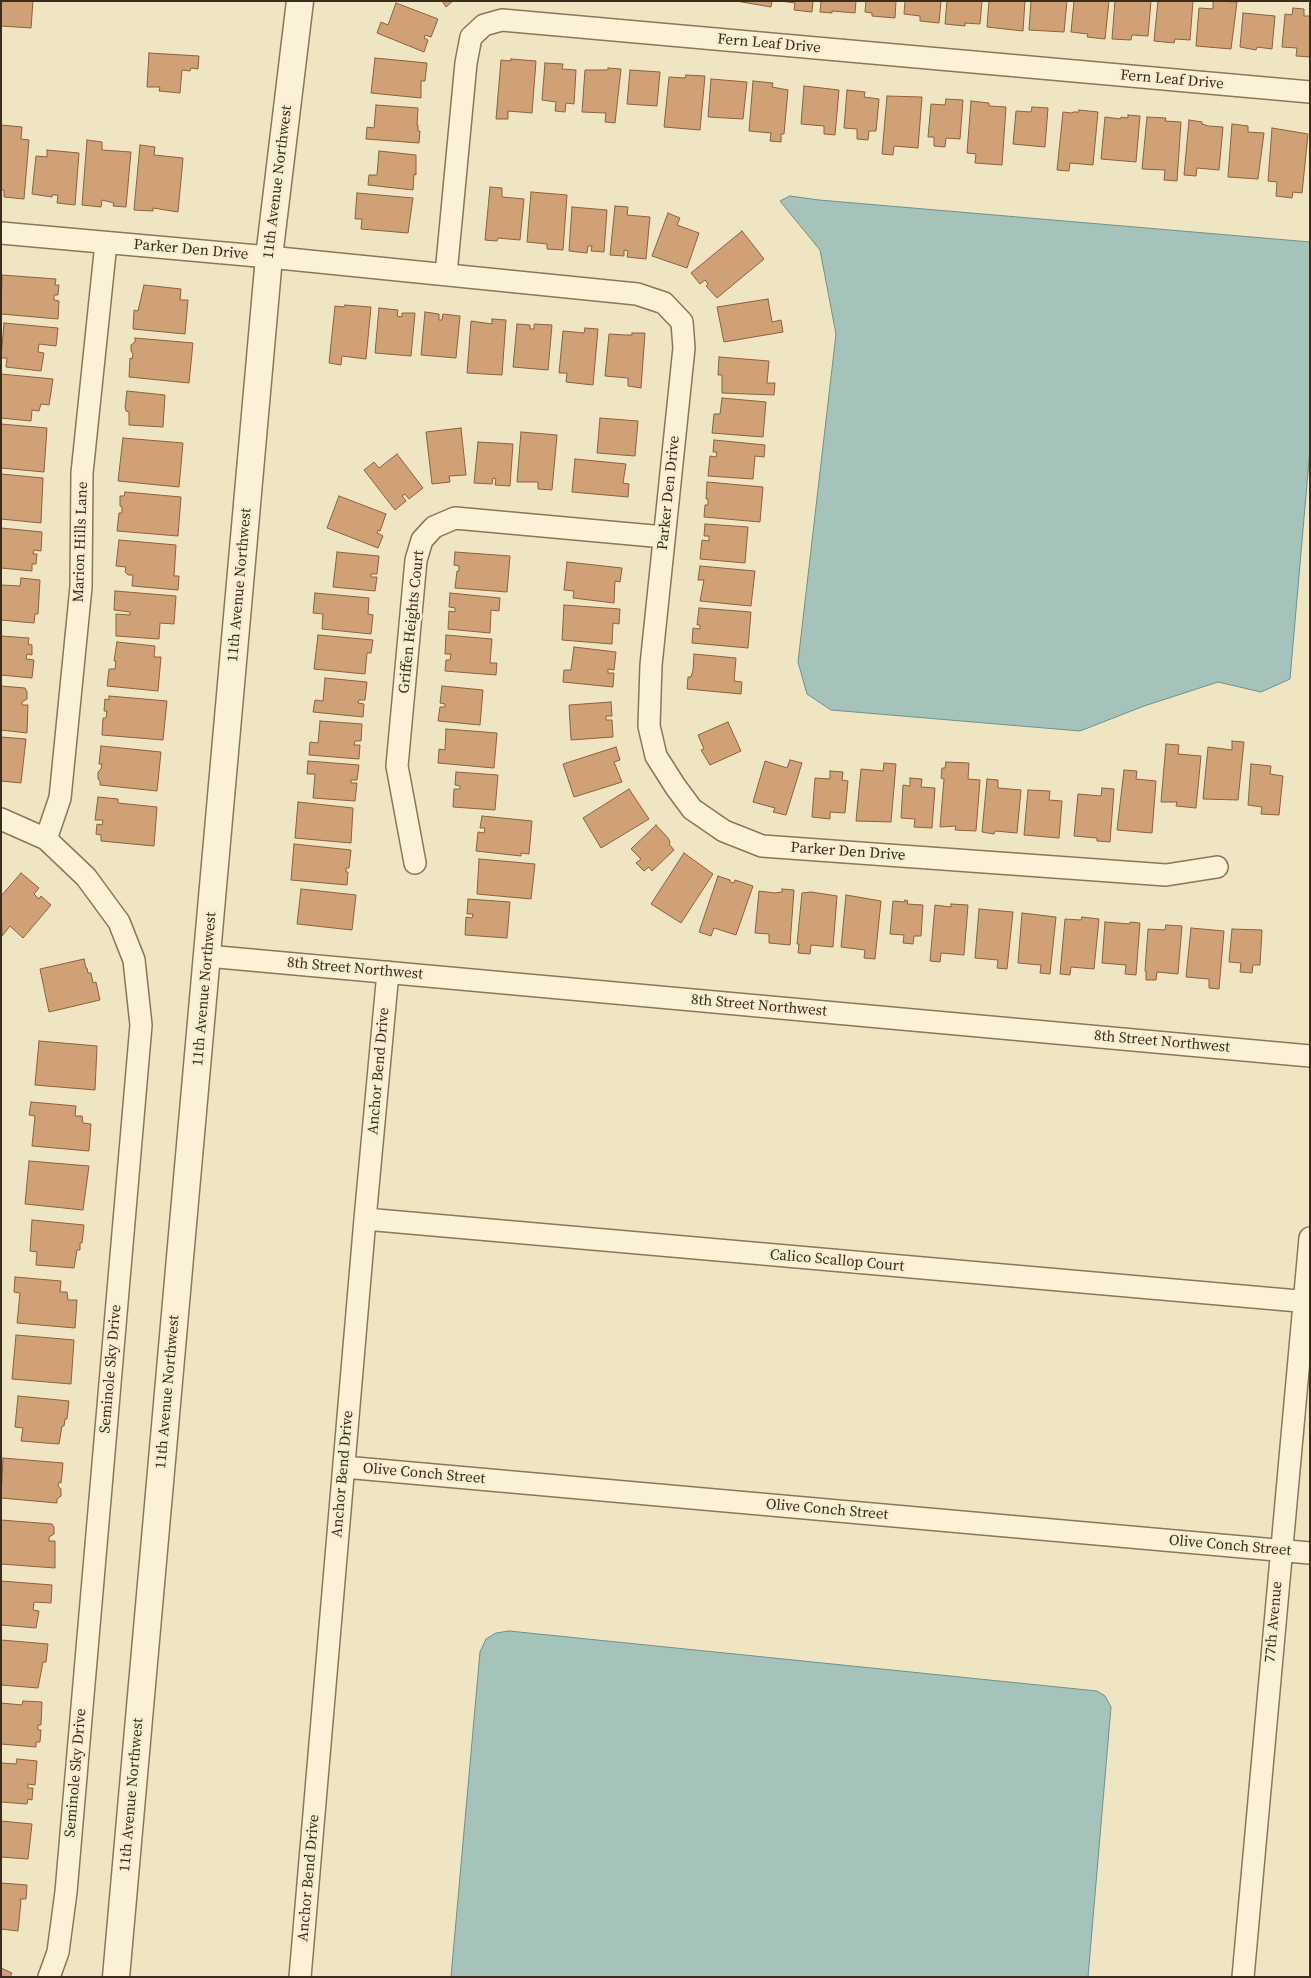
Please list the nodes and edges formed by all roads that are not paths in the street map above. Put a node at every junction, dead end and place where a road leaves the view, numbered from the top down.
1 (300, 1) edge
2 (1310, 92) edge
3 (1, 233) edge
4 (106, 243) junction
5 (269, 257) junction
6 (446, 274) junction
7 (664, 537) junction
8 (1, 819) edge
9 (46, 839) junction
10 (415, 863) dead end
11 (1217, 867) dead end
12 (207, 956) junction
13 (388, 972) junction
14 (1310, 1056) edge
15 (365, 1219) junction
16 (1310, 1238) edge
17 (1307, 1302) edge
18 (344, 1467) junction
19 (1280, 1550) junction
20 (1310, 1553) edge
21 (49, 1977) edge
22 (116, 1977) edge
23 (300, 1977) edge
24 (1243, 1977) edge

1 - 5 street, 11th Avenue Northwest
2 - 6 street, Fern Leaf Drive
3 - 4 street, Parker Den Drive
4 - 5 street, Parker Den Drive
4 - 9 street, Marion Hills Lane
5 - 6 street, Parker Den Drive
5 - 12 street, 11th Avenue Northwest
6 - 7 street, Parker Den Drive
7 - 10 street, Griffen Heights Court
7 - 11 street, Parker Den Drive
8 - 9 street, Seminole Sky Drive
9 - 21 street, Seminole Sky Drive
12 - 13 street, 8th Street Northwest
12 - 22 street, 11th Avenue Northwest
13 - 14 street, 8th Street Northwest
13 - 15 street, Anchor Bend Drive
15 - 17 street, Calico Scallop Court
15 - 18 street, Anchor Bend Drive
16 - 17 street, 77th Avenue
17 - 19 street, 77th Avenue
18 - 19 street, Olive Conch Street
18 - 23 street, Anchor Bend Drive
19 - 20 street, Olive Conch Street
19 - 24 street, 77th Avenue

